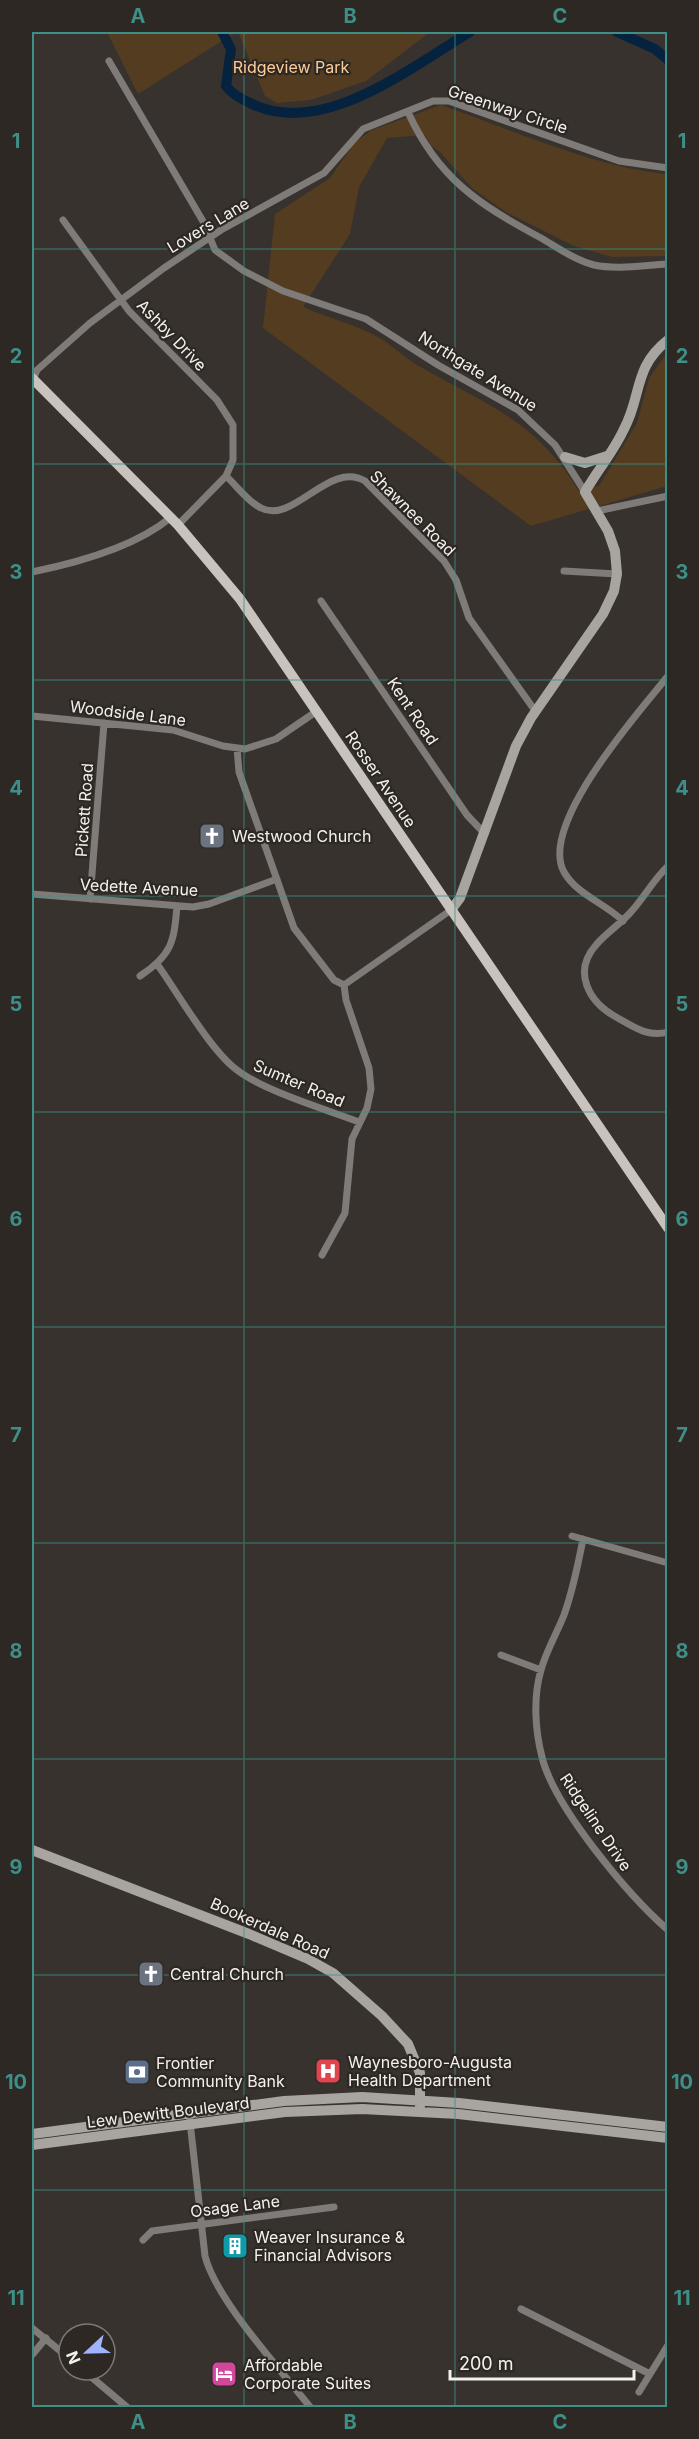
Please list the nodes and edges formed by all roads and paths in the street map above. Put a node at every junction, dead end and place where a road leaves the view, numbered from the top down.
1 (109, 61) dead end
2 (408, 112) junction
3 (668, 168) edge
4 (63, 220) dead end
5 (209, 238) junction
6 (668, 264) edge
7 (120, 300) junction
8 (668, 340) edge
9 (32, 381) edge
10 (607, 456) junction
11 (565, 457) junction
12 (226, 476) junction
13 (585, 492) junction
14 (668, 496) edge
15 (597, 511) junction
16 (174, 521) junction
17 (564, 571) dead end
18 (32, 572) edge
19 (617, 574) junction
20 (321, 601) dead end
21 (668, 676) edge
22 (317, 711) junction
23 (536, 712) junction
24 (32, 717) edge
25 (104, 723) junction
26 (237, 748) junction
27 (484, 834) junction
28 (668, 866) edge
29 (277, 879) junction
30 (32, 894) edge
31 (90, 899) junction
32 (177, 906) junction
33 (451, 910) junction
34 (623, 921) junction
35 (157, 964) junction
36 (140, 976) dead end
37 (344, 985) junction
38 (668, 1032) edge
39 (359, 1122) junction
40 (668, 1228) edge
41 (322, 1255) dead end
42 (572, 1536) dead end
43 (583, 1539) junction
44 (668, 1563) edge
45 (501, 1655) dead end
46 (541, 1670) junction
47 (32, 1850) edge
48 (668, 1930) edge
49 (420, 2106) junction
50 (189, 2113) junction
51 (191, 2126) junction
52 (668, 2127) edge
53 (32, 2134) edge
54 (668, 2138) edge
55 (32, 2145) edge
56 (334, 2207) dead end
57 (201, 2224) junction
58 (142, 2240) dead end
59 (521, 2309) dead end
60 (32, 2328) edge
61 (46, 2338) junction
62 (668, 2345) edge
63 (57, 2348) edge
64 (32, 2355) edge
65 (650, 2374) junction
66 (98, 2382) edge
67 (639, 2392) dead end
68 (128, 2408) edge
69 (311, 2408) edge

1 - 5 street, Northgate Avenue
2 - 3 street, Greenway Circle
2 - 5 street, Lovers Lane
2 - 6 street
4 - 7 street, Ashby Drive
5 - 7 street, Lovers Lane
5 - 11 street, Northgate Avenue
7 - 9 street, Lovers Lane
7 - 12 street, Ashby Drive
8 - 10 main road
9 - 16 main road, Rosser Avenue
10 - 11 main road
10 - 13 main road
11 - 13 street, Northgate Avenue
12 - 16 street
12 - 23 street, Shawnee Road
13 - 15 main road, Northgate Avenue
14 - 15 street
15 - 19 main road, Northgate Avenue
16 - 18 street
16 - 22 main road, Rosser Avenue
17 - 19 street
19 - 23 main road, Northgate Avenue
20 - 27 street, Kent Road
21 - 34 street
22 - 26 street, Woodside Lane
22 - 33 main road, Rosser Avenue
23 - 27 main road, Northgate Avenue
24 - 25 street, Woodside Lane
25 - 26 street, Woodside Lane
25 - 31 street, Pickett Road
26 - 29 street
27 - 33 main road, Northgate Avenue
28 - 34 street
29 - 32 street, Vedette Avenue
29 - 37 street
30 - 31 street, Vedette Avenue
31 - 32 street, Vedette Avenue
32 - 35 street
33 - 37 street, Northgate Avenue
33 - 40 main road, Rosser Avenue
34 - 38 street
35 - 36 street
35 - 39 street, Sumter Road
37 - 39 street
39 - 41 street
42 - 43 street
43 - 44 street
43 - 46 street, Ridgeline Drive
45 - 46 street
46 - 48 street, Ridgeline Drive
47 - 49 main road, Bookerdale Road
49 - 50 main road, Lew Dewitt Boulevard
49 - 51 main road, Lew Dewitt Boulevard
49 - 52 main road, Lew Dewitt Boulevard
49 - 54 main road, Lew Dewitt Boulevard
50 - 51 street
50 - 53 main road, Lew Dewitt Boulevard
51 - 55 main road, Lew Dewitt Boulevard
51 - 57 street
56 - 57 street, Osage Lane
57 - 58 street, Osage Lane
57 - 69 street
59 - 65 street
60 - 61 street
61 - 63 street
61 - 64 street
62 - 65 street
65 - 67 street
66 - 68 street

